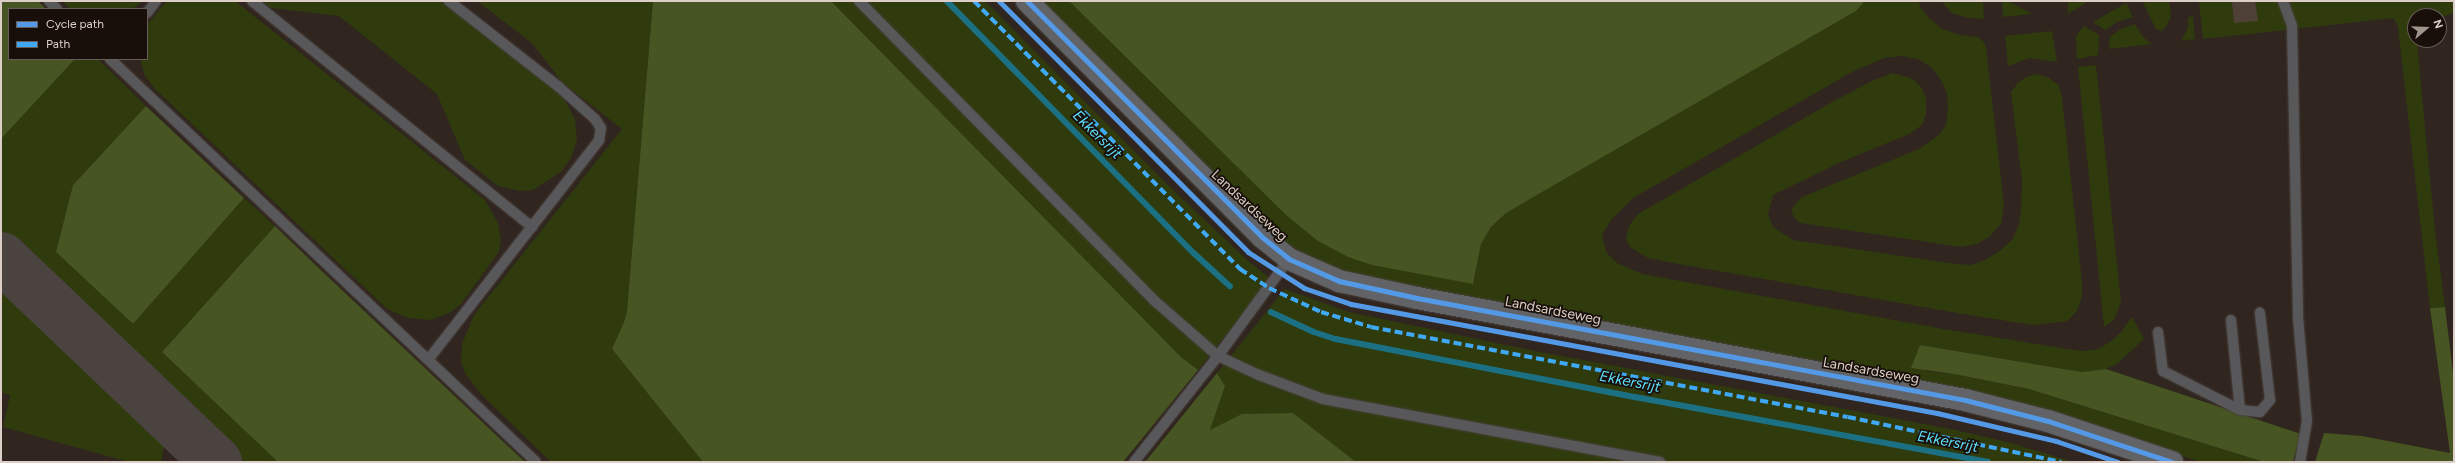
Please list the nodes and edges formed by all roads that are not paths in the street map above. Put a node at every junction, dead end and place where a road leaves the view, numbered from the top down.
1 (49, 1) edge
2 (156, 1) edge
3 (252, 1) edge
4 (449, 1) edge
5 (859, 1) edge
6 (1027, 1) edge
7 (2283, 1) edge
8 (57, 8) edge
9 (148, 12) edge
10 (111, 60) edge
11 (532, 227) junction
12 (1289, 259) junction
13 (2260, 313) dead end
14 (2231, 320) dead end
15 (2158, 332) dead end
16 (1218, 356) junction
17 (428, 360) junction
18 (2240, 410) junction
19 (536, 462) edge
20 (1134, 462) edge
21 (1660, 462) edge
22 (2172, 462) edge
23 (2300, 462) edge

1 - 8 lane
2 - 9 lane
3 - 11 lane
4 - 11 lane
5 - 16 lane
6 - 12 street, Landsardseweg
7 - 23 lane
10 - 17 lane
11 - 17 lane
12 - 16 lane
12 - 22 street, Landsardseweg
13 - 18 lane
14 - 18 lane
15 - 18 lane
16 - 20 lane
16 - 21 lane
17 - 19 lane

